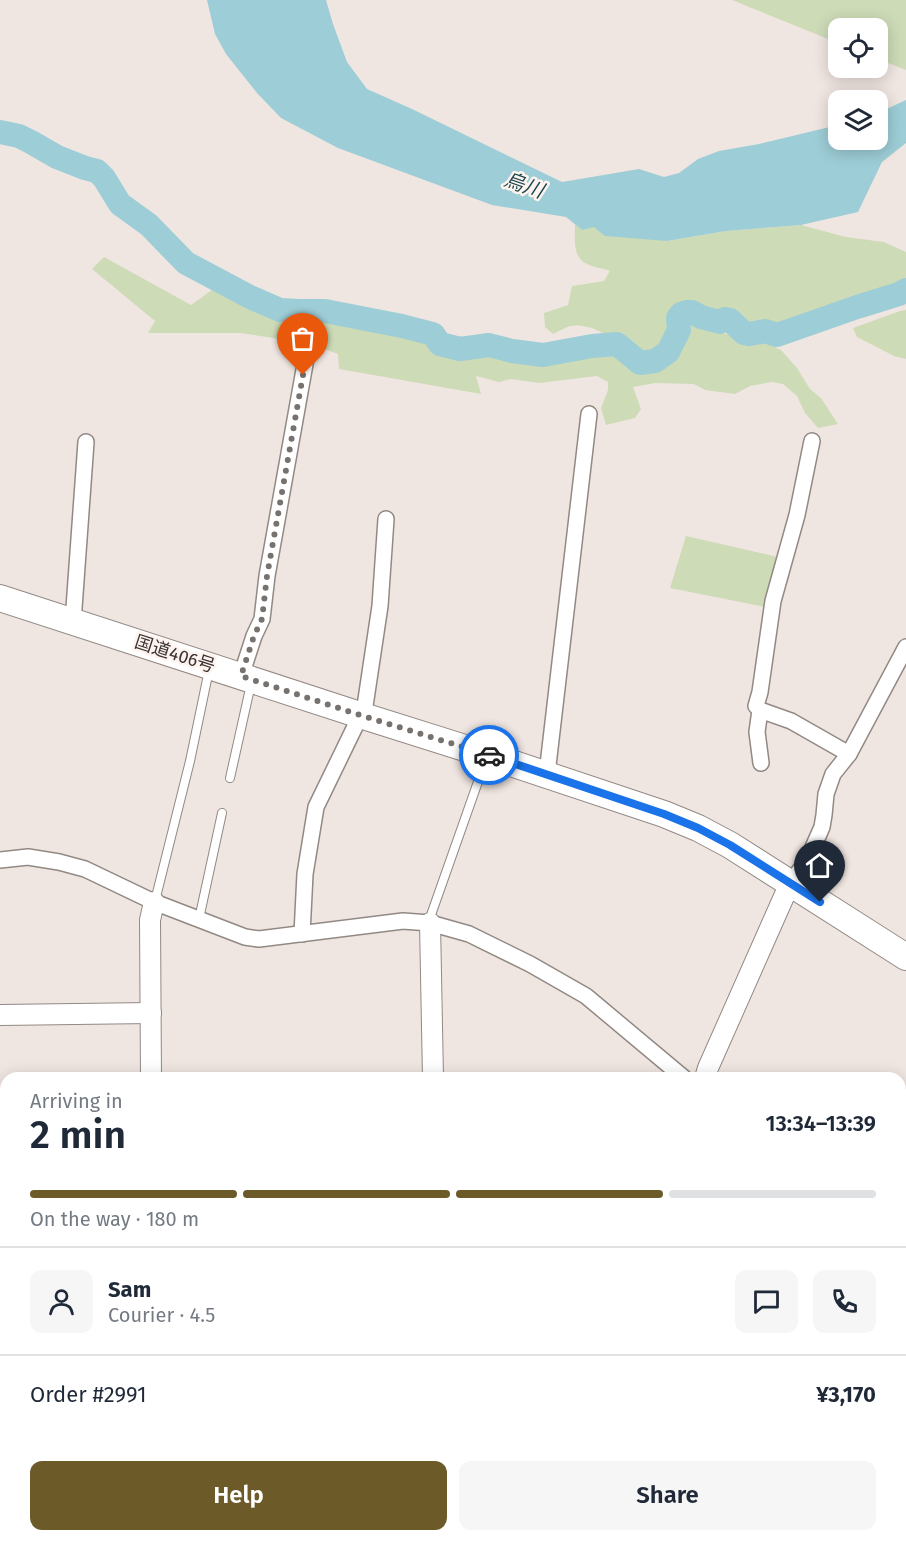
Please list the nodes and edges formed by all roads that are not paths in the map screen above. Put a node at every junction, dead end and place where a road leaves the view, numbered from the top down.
1 (307, 353) dead end
2 (590, 414) dead end
3 (812, 441) dead end
4 (86, 442) dead end
5 (386, 519) dead end
6 (0, 598) edge
7 (73, 622) junction
8 (906, 647) edge
9 (210, 666) junction
10 (246, 678) junction
11 (760, 710) junction
12 (360, 715) junction
13 (849, 754) junction
14 (487, 755) junction
15 (761, 763) dead end
16 (547, 774) junction
17 (230, 778) dead end
18 (222, 813) dead end
19 (0, 860) edge
20 (790, 883) junction
21 (154, 902) junction
22 (199, 919) junction
23 (430, 922) junction
24 (302, 934) junction
25 (906, 957) edge
26 (150, 1013) junction
27 (0, 1015) edge
28 (151, 1072) edge
29 (433, 1072) edge
30 (677, 1072) edge
31 (707, 1072) edge

1 - 10 street
2 - 16 street
3 - 11 street
4 - 7 street
5 - 12 street
6 - 7 highway, 国道406号
7 - 9 highway, 国道406号
8 - 13 street
9 - 10 highway, 国道406号
9 - 21 lane
10 - 12 highway, 国道406号
10 - 17 lane
11 - 13 street
11 - 15 street
12 - 14 highway, 国道406号
12 - 24 street
13 - 20 street
14 - 16 highway, 国道406号
14 - 23 lane
16 - 20 highway, 国道406号
18 - 22 lane
19 - 21 street
20 - 25 highway, 国道406号
20 - 31 street
21 - 22 street
21 - 26 street
22 - 24 street
23 - 24 street
23 - 29 street
23 - 30 street
26 - 27 street
26 - 28 street

